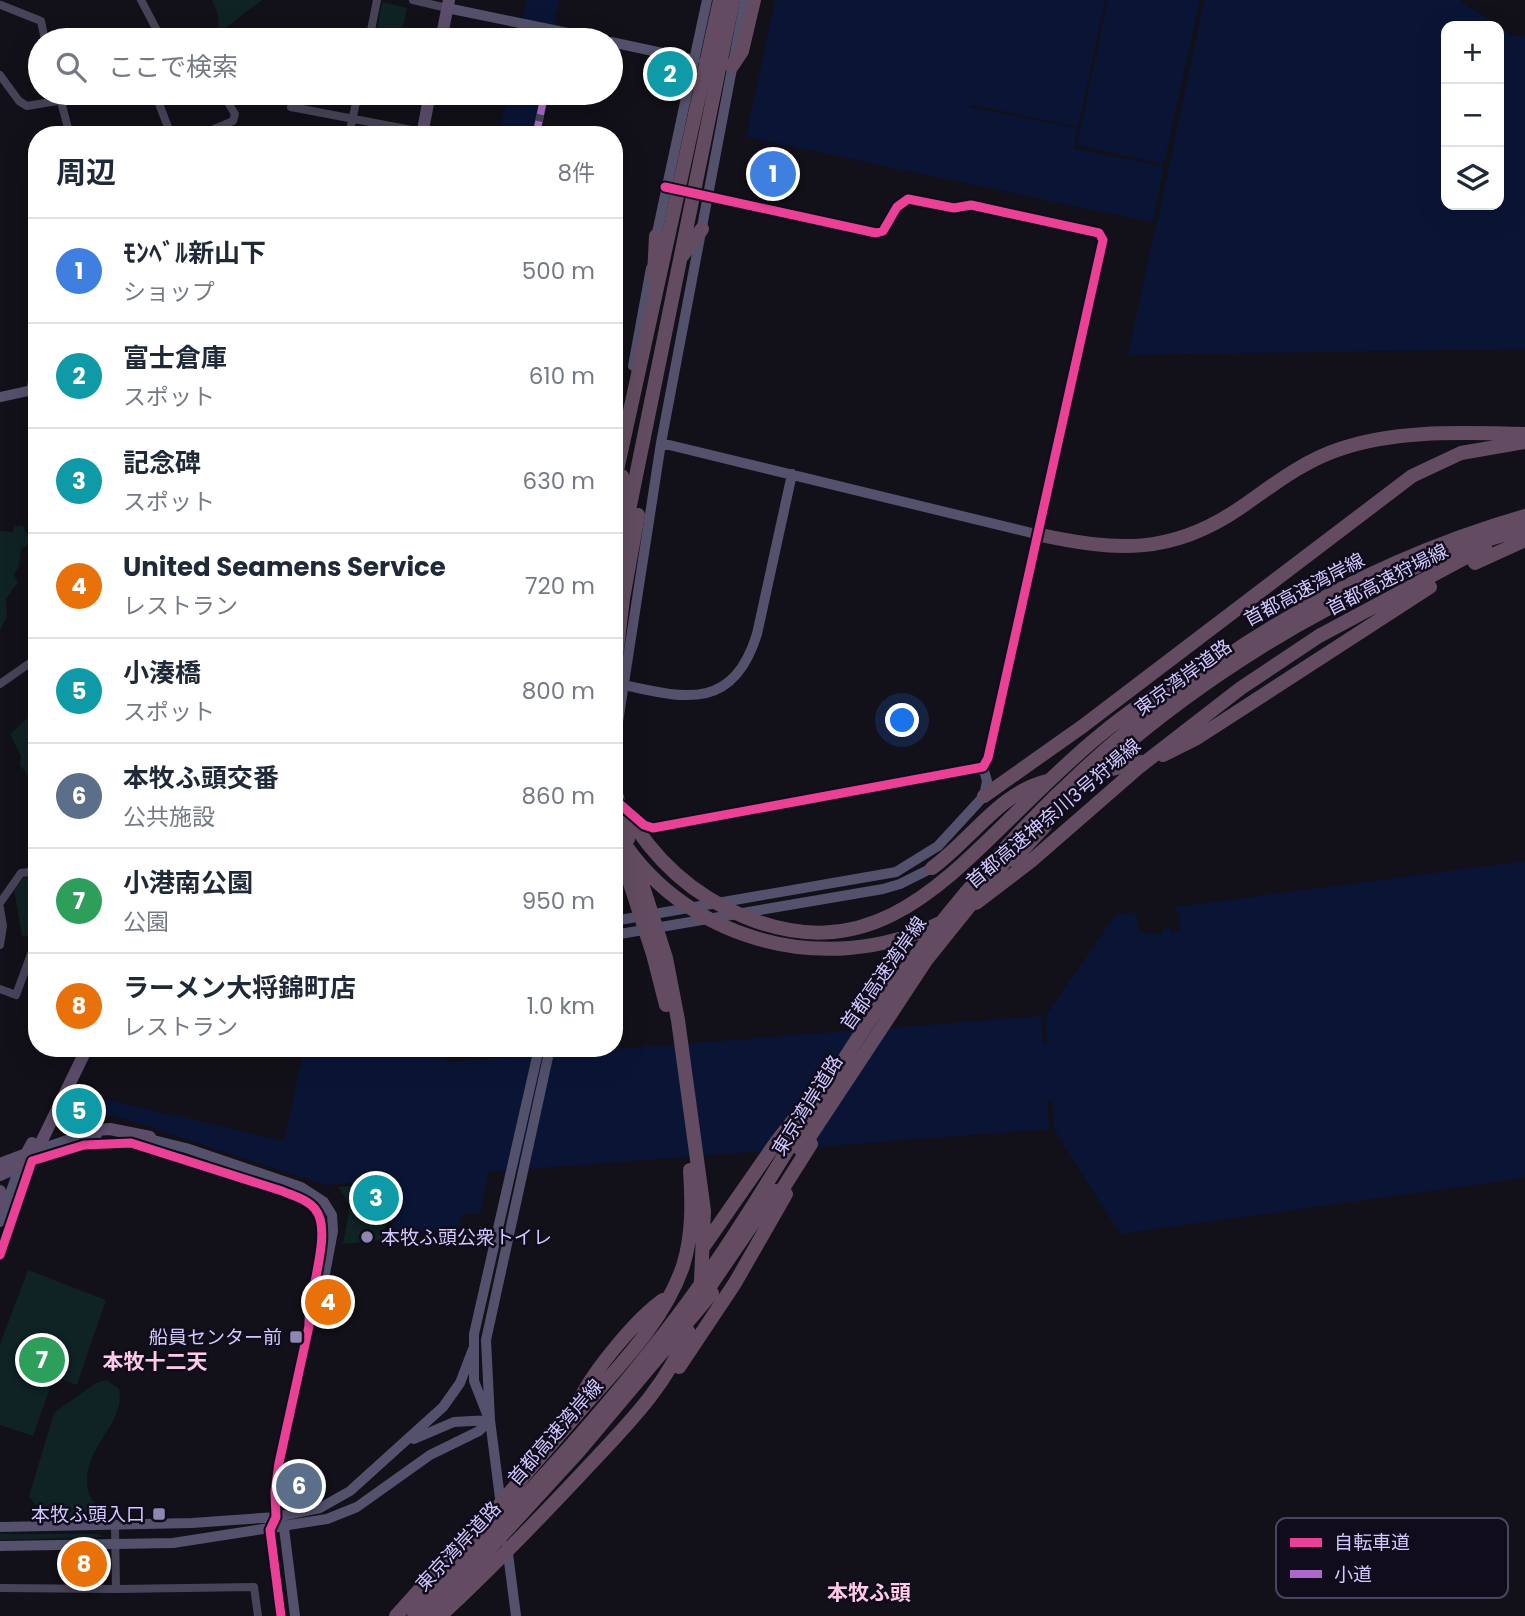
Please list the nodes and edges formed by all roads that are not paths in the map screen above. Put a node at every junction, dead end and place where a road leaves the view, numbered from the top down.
1 (141, 0) edge
2 (377, 0) edge
3 (413, 0) edge
4 (707, 0) edge
5 (720, 0) edge
6 (733, 0) edge
7 (745, 0) edge
8 (754, 0) edge
9 (2, 4) edge
10 (448, 4) edge
11 (42, 28) edge
12 (156, 28) edge
13 (371, 28) edge
14 (443, 28) edge
15 (544, 28) edge
16 (623, 45) edge
17 (695, 60) junction
18 (732, 66) junction
19 (0, 75) edge
20 (36, 105) edge
21 (62, 105) edge
22 (160, 105) edge
23 (229, 105) edge
24 (356, 105) edge
25 (428, 105) edge
26 (543, 105) edge
27 (290, 107) dead end
28 (353, 119) junction
29 (68, 126) edge
30 (168, 126) edge
31 (221, 126) edge
32 (351, 126) edge
33 (385, 126) edge
34 (424, 126) edge
35 (539, 126) edge
36 (665, 187) junction
37 (708, 196) junction
38 (674, 217) junction
39 (702, 229) junction
40 (656, 236) junction
41 (671, 304) junction
42 (28, 391) edge
43 (0, 397) edge
44 (623, 405) edge
45 (623, 411) edge
46 (1525, 434) edge
47 (1525, 442) edge
48 (661, 443) junction
49 (623, 444) edge
50 (623, 472) edge
51 (792, 474) junction
52 (623, 504) edge
53 (1525, 516) edge
54 (1525, 531) edge
55 (1036, 534) junction
56 (1504, 536) junction
57 (623, 540) edge
58 (1525, 540) edge
59 (623, 598) edge
60 (1235, 649) junction
61 (1287, 656) joint
62 (623, 661) edge
63 (28, 664) edge
64 (0, 684) edge
65 (623, 685) edge
66 (983, 767) junction
67 (984, 796) junction
68 (623, 804) edge
69 (623, 807) edge
70 (623, 825) edge
71 (623, 840) edge
72 (623, 861) edge
73 (932, 868) joint
74 (28, 872) edge
75 (0, 905) edge
76 (623, 918) edge
77 (623, 933) edge
78 (0, 945) edge
79 (28, 962) edge
80 (0, 989) edge
81 (864, 1030) junction
82 (74, 1057) edge
83 (83, 1057) edge
84 (542, 1057) edge
85 (62, 1101) junction
86 (825, 1118) junction
87 (150, 1137) junction
88 (32, 1155) junction
89 (0, 1164) edge
90 (19, 1167) junction
91 (0, 1175) edge
92 (515, 1178) junction
93 (0, 1191) edge
94 (0, 1204) edge
95 (769, 1211) junction
96 (0, 1222) edge
97 (0, 1255) edge
98 (309, 1326) junction
99 (663, 1345) junction
100 (473, 1349) junction
101 (490, 1420) junction
102 (405, 1443) junction
103 (276, 1517) junction
104 (115, 1525) junction
105 (0, 1527) edge
106 (284, 1528) junction
107 (270, 1530) junction
108 (462, 1542) junction
109 (116, 1544) junction
110 (0, 1546) edge
111 (520, 1549) junction
112 (0, 1588) edge
113 (116, 1589) junction
114 (258, 1616) edge
115 (281, 1616) edge
116 (295, 1616) edge
117 (396, 1616) edge
118 (415, 1616) edge
119 (428, 1616) edge
120 (434, 1616) edge
121 (440, 1616) edge
122 (452, 1616) edge
123 (516, 1616) edge

1 - 12 street
2 - 13 street
3 - 10 street
4 - 17 street
5 - 38 highway
6 - 41 highway
7 - 18 street
8 - 18 highway
9 - 11 street
10 - 14 main road
10 - 15 street
16 - 17 street
17 - 18 street
17 - 36 street
18 - 37 street
19 - 20 street
21 - 29 street
22 - 30 street
23 - 31 street
24 - 28 street
25 - 34 main road
26 - 35 street
27 - 28 street
28 - 32 street
28 - 33 street
36 - 37 street
36 - 40 street
37 - 39 street
37 - 55 street
38 - 45 highway
38 - 49 highway
39 - 48 street
39 - 52 highway
40 - 44 street
40 - 50 highway
41 - 57 highway
41 - 59 highway
42 - 43 street
46 - 55 highway
47 - 67 highway
48 - 51 street
48 - 62 street
51 - 55 street
51 - 65 street
53 - 60 highway, 首都高速湾岸線
54 - 56 highway, 首都高速湾岸線
54 - 95 highway, 東京湾岸道路
54 - 99 highway, 東京湾岸道路
55 - 66 street
56 - 61 highway, 首都高速狩場線
56 - 86 highway, 首都高速湾岸線
58 - 73 highway
60 - 68 highway, 首都高速神奈川3号狩場線
60 - 81 highway, 首都高速湾岸線
61 - 71 highway, 首都高速神奈川3号狩場線
63 - 64 street
66 - 67 street
66 - 69 street
67 - 76 street
70 - 121 highway
72 - 118 highway
73 - 77 street
74 - 75 street
75 - 78 street
79 - 80 street
81 - 108 highway
81 - 118 highway, 首都高速湾岸線
82 - 88 main road
83 - 85 main road
84 - 92 street
85 - 87 main road
85 - 88 main road
86 - 111 highway
86 - 120 highway, 首都高速湾岸線
87 - 88 street
87 - 98 street
88 - 89 main road
88 - 90 main road
88 - 97 street
88 - 98 street
90 - 91 main road
90 - 96 street
92 - 100 street
92 - 101 street
93 - 94 main road
95 - 111 highway
95 - 119 highway, 東京湾岸道路
98 - 103 street
99 - 108 highway
99 - 118 highway, 東京湾岸道路
100 - 101 street
100 - 102 street
101 - 102 street
101 - 106 street
101 - 123 street
102 - 103 street
103 - 104 street
103 - 106 street
103 - 107 street
104 - 105 street
104 - 109 street
106 - 107 street
106 - 116 street
107 - 109 street
107 - 115 street
108 - 117 highway
109 - 110 street
109 - 113 street
111 - 122 highway
112 - 113 street
113 - 114 street

